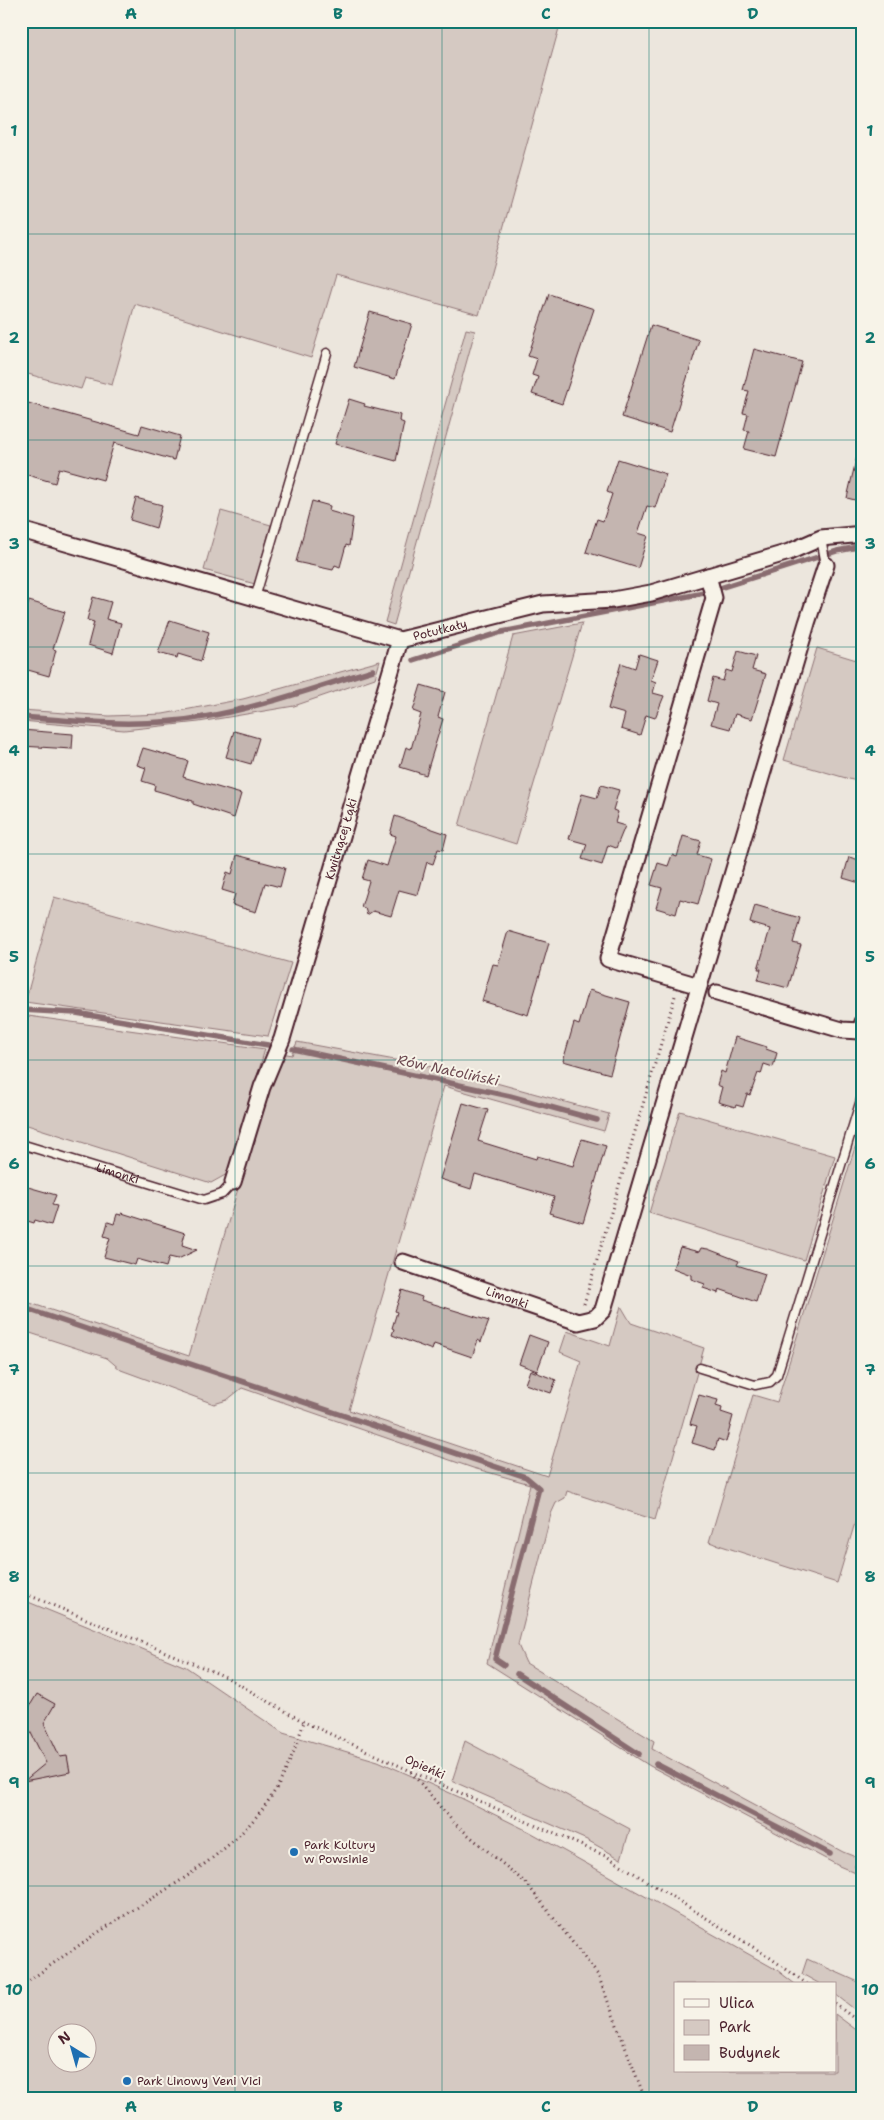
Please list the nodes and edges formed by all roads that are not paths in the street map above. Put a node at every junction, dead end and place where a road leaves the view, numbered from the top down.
1 (327, 353) dead end
2 (21, 530) edge
3 (863, 534) edge
4 (821, 542) junction
5 (826, 565) joint
6 (708, 579) junction
7 (255, 598) junction
8 (400, 640) junction
9 (699, 986) junction
10 (717, 993) dead end
11 (862, 1030) edge
12 (863, 1093) edge
13 (21, 1144) edge
14 (233, 1182) joint
15 (403, 1262) dead end
16 (700, 1368) dead end

1 - 7 lane
2 - 7 street, Potułkały
3 - 4 street, Potułkały
4 - 5 lane
4 - 6 street, Potułkały
5 - 9 street
6 - 8 street, Potułkały
6 - 9 street
7 - 8 street, Potułkały
8 - 14 street, Kwitnącej Łąki
9 - 15 street, Limonki
10 - 11 street
12 - 16 lane
13 - 14 lane, Limonki

